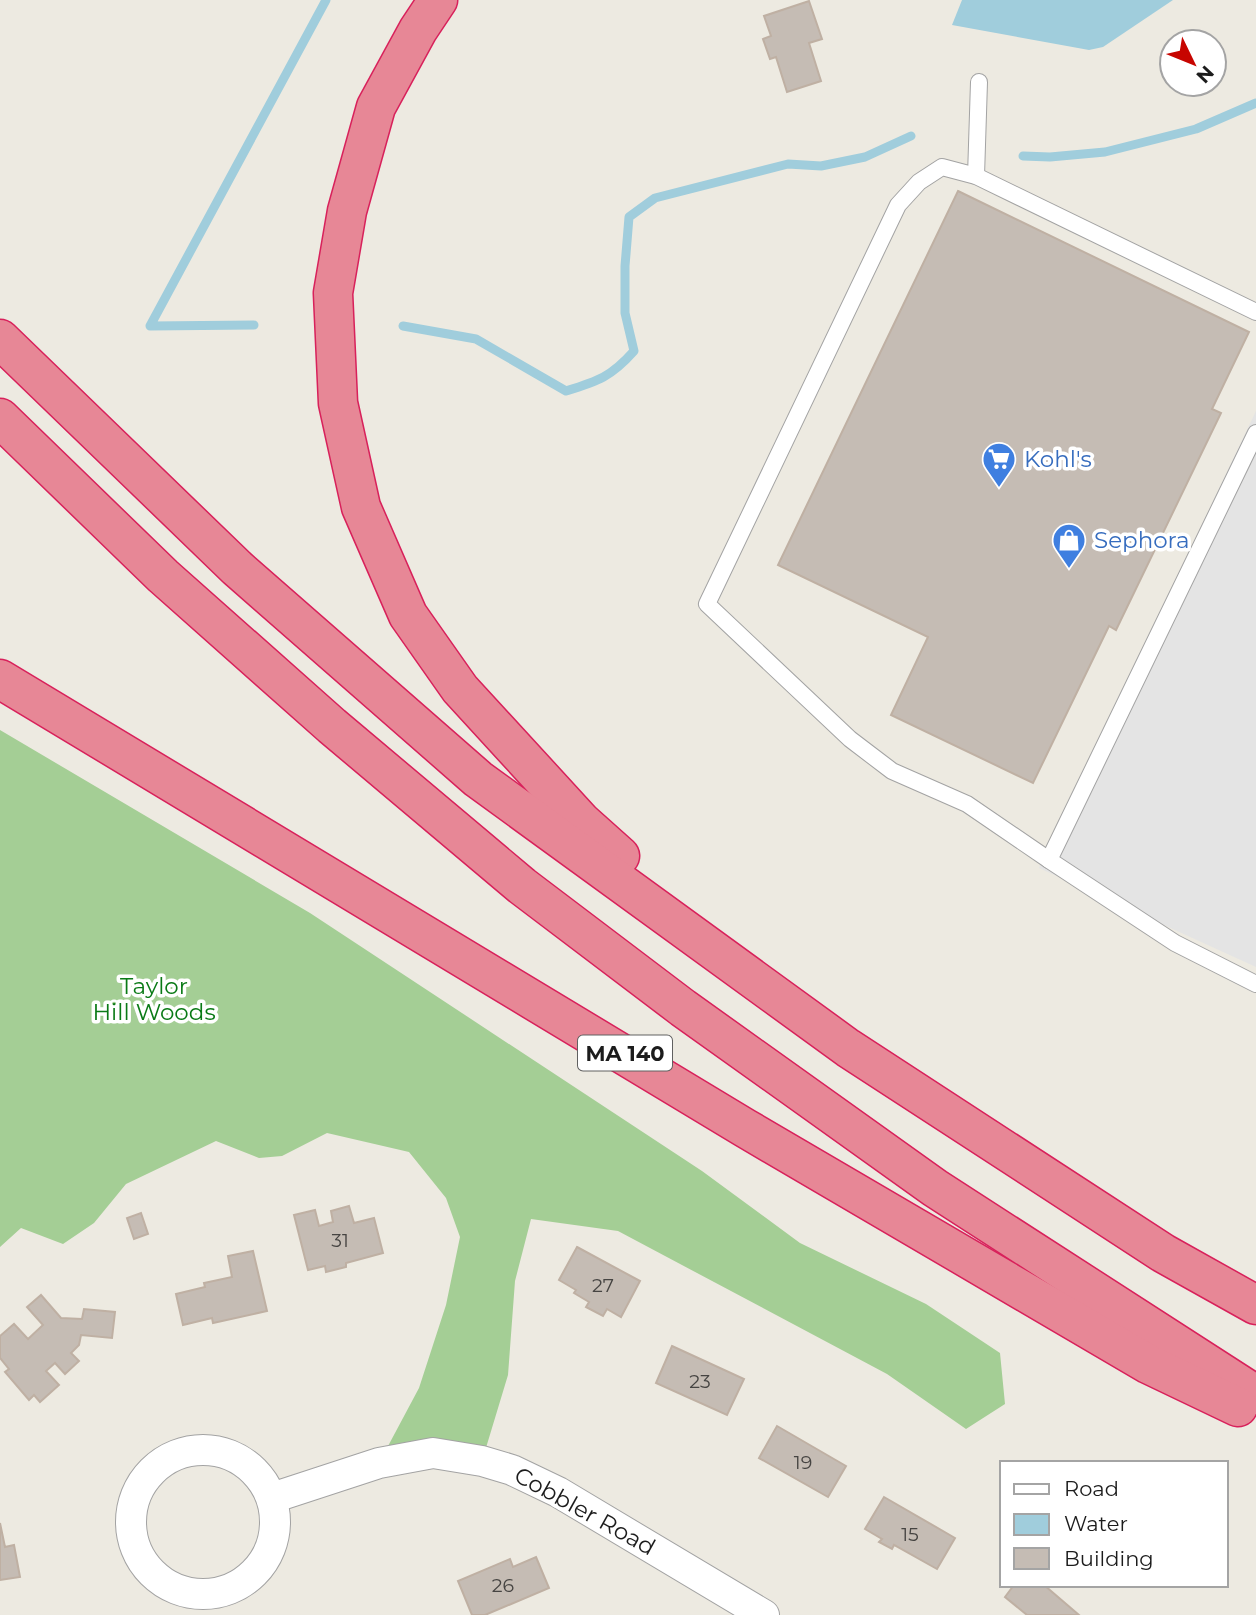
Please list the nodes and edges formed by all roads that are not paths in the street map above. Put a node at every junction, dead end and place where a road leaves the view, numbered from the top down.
1 (439, 0) edge
2 (979, 82) dead end
3 (976, 176) junction
4 (1256, 312) edge
5 (0, 339) edge
6 (0, 418) edge
7 (1256, 433) edge
8 (0, 679) edge
9 (1049, 860) junction
10 (755, 981) junction
11 (1256, 984) edge
12 (1256, 1305) edge
13 (1256, 1395) edge
14 (1256, 1415) edge
15 (272, 1498) junction
16 (764, 1615) edge

1 - 10 highway
2 - 3 lane
3 - 4 lane
3 - 9 lane
5 - 10 highway
6 - 13 highway
7 - 9 lane
8 - 14 highway, MA 140
9 - 11 lane
10 - 12 highway
15 - 15 street
15 - 16 street, Cobbler Road

